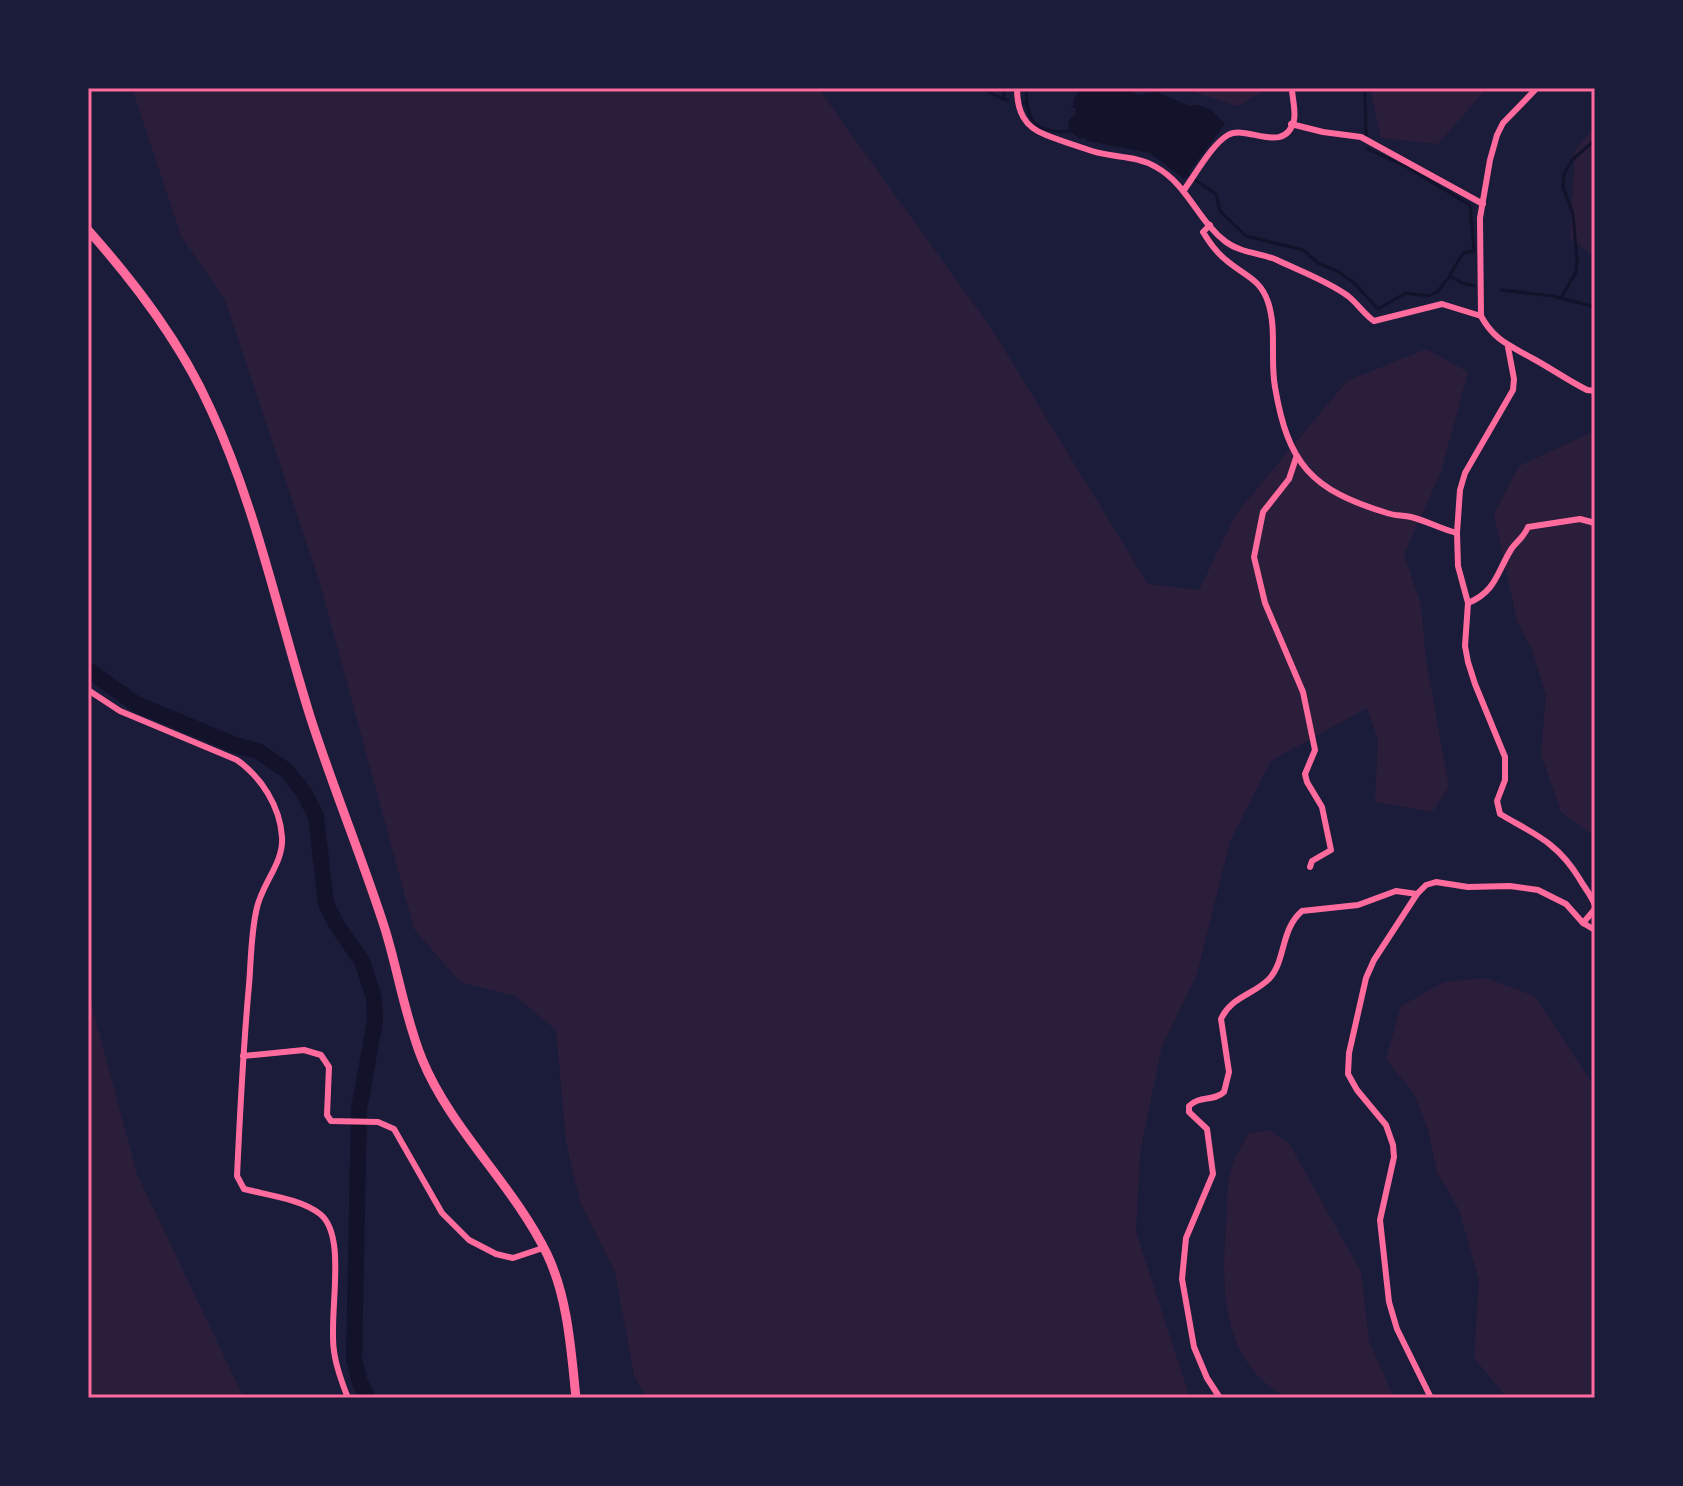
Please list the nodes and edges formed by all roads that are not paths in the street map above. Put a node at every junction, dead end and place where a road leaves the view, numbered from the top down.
1 (1017, 88) edge
2 (1292, 88) edge
3 (1537, 88) edge
4 (1291, 124) junction
5 (1184, 190) junction
6 (1483, 204) junction
7 (1210, 225) junction
8 (88, 230) edge
9 (1481, 316) junction
10 (1508, 347) junction
11 (1595, 391) edge
12 (1296, 458) junction
13 (1595, 523) edge
14 (1457, 533) junction
15 (1468, 603) junction
16 (88, 690) edge
17 (1310, 867) dead end
18 (1417, 894) junction
19 (1595, 907) edge
20 (1583, 923) junction
21 (1595, 930) edge
22 (243, 1056) junction
23 (543, 1248) junction
24 (348, 1398) edge
25 (576, 1398) edge
26 (1220, 1398) edge
27 (1431, 1398) edge

1 - 5 street
2 - 4 street
3 - 6 street
4 - 5 street
4 - 6 street
5 - 7 street
6 - 9 street
7 - 9 street
7 - 12 street
8 - 23 main road
9 - 10 street
10 - 11 street
10 - 14 street
12 - 14 street
12 - 17 street
13 - 15 street
14 - 15 street
15 - 19 street
16 - 22 street
18 - 20 street
18 - 26 street
18 - 27 street
19 - 20 street
20 - 21 street
22 - 23 street
22 - 24 street
23 - 25 main road

